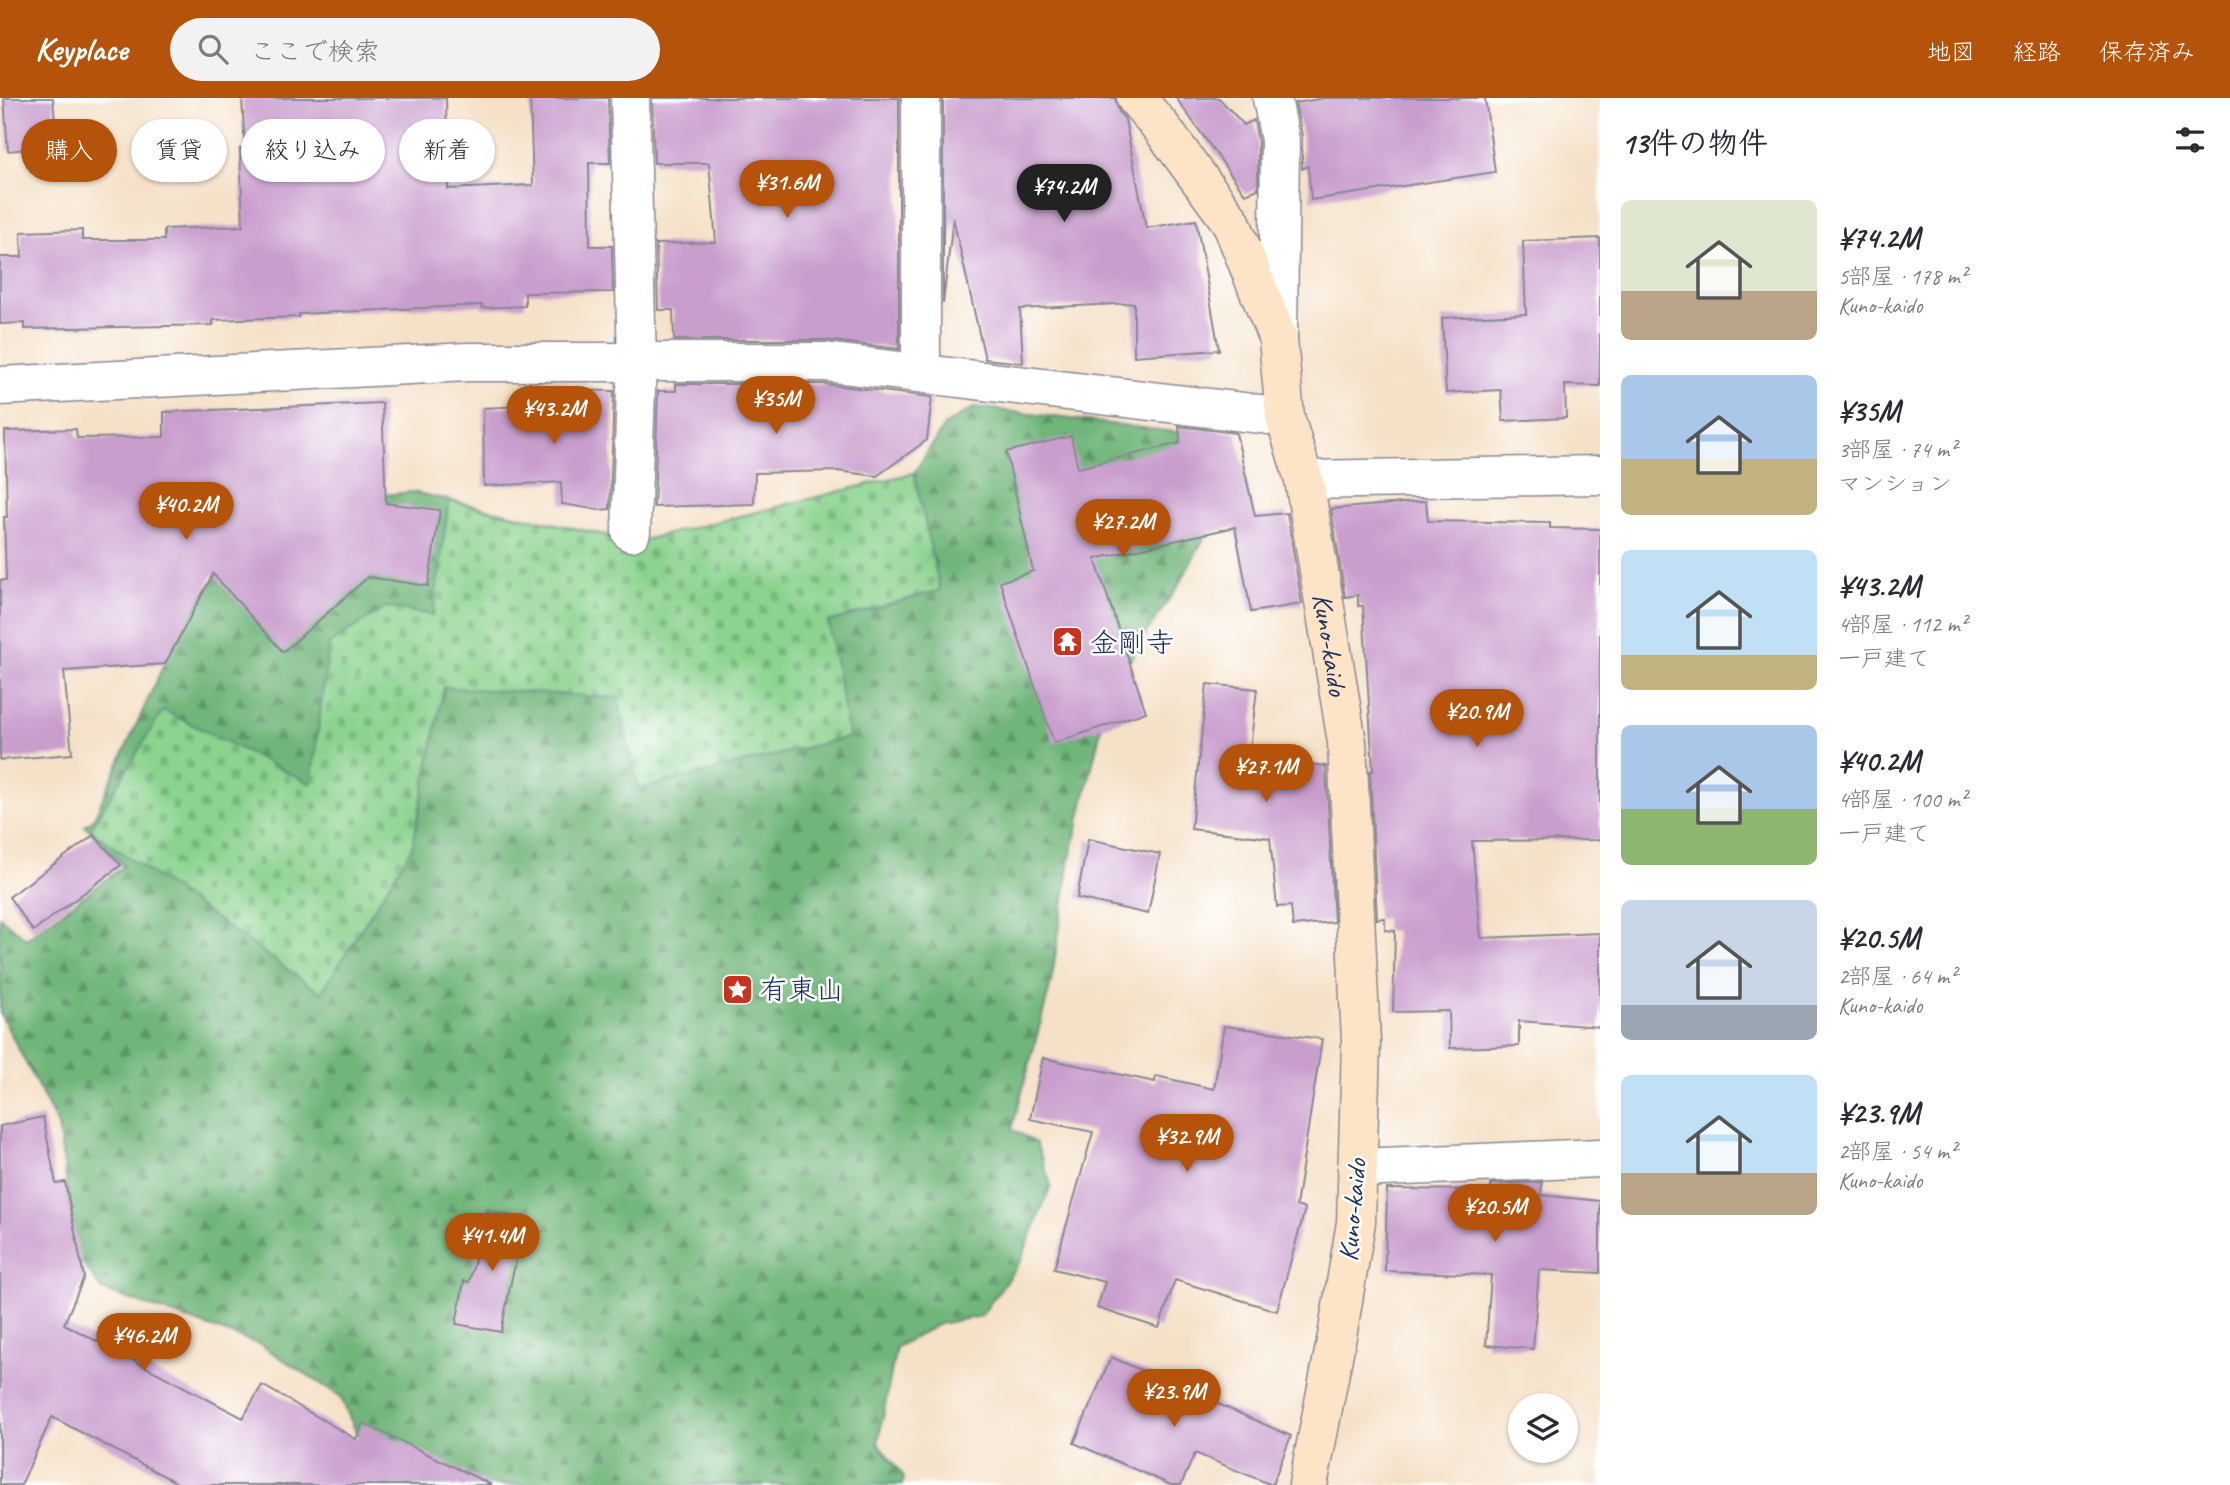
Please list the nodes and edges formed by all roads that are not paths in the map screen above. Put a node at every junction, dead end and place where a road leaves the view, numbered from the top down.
1 (630, 98) edge
2 (922, 98) edge
3 (1136, 98) edge
4 (1272, 98) edge
5 (1278, 339) junction
6 (637, 362) junction
7 (921, 372) junction
8 (0, 386) edge
9 (1285, 417) junction
10 (1600, 475) edge
11 (1304, 480) junction
12 (631, 532) dead end
13 (1600, 1158) edge
14 (1357, 1168) junction
15 (1308, 1485) edge

1 - 6 street
2 - 7 street
3 - 5 main road, Kuno-kaido
4 - 5 street
5 - 9 main road, Kuno-kaido
6 - 7 street
6 - 8 street
6 - 12 street
7 - 9 street
9 - 11 main road, Kuno-kaido
10 - 11 street
11 - 14 main road, Kuno-kaido
13 - 14 street
14 - 15 main road, Kuno-kaido

